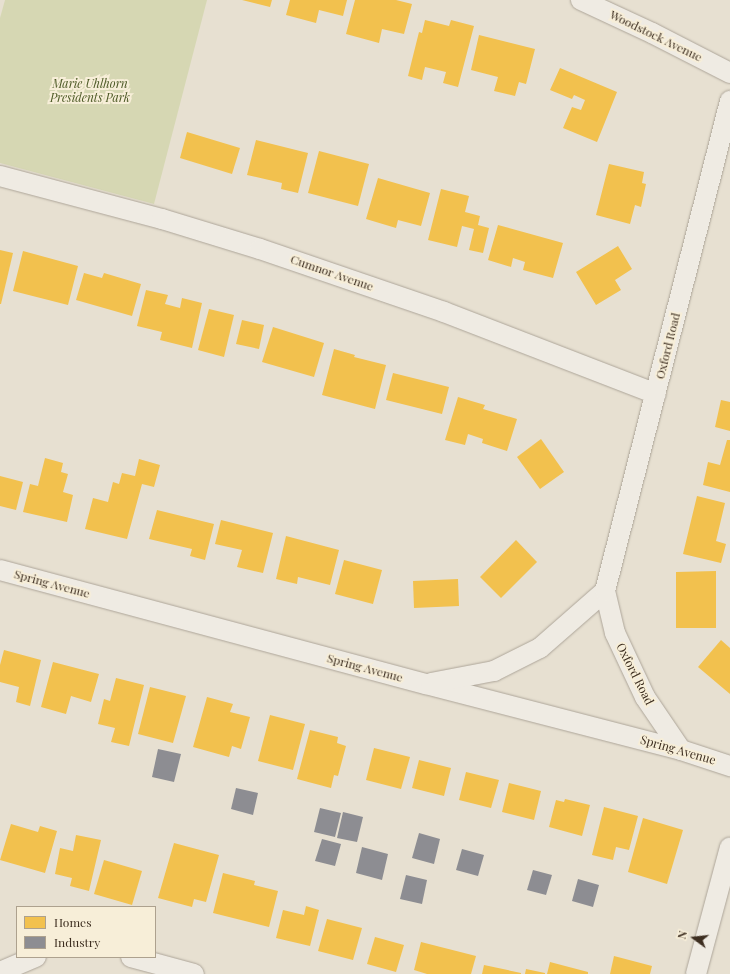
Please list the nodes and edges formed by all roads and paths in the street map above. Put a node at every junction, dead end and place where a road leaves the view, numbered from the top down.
1 (581, 0) edge
2 (730, 73) edge
3 (730, 101) edge
4 (0, 176) edge
5 (656, 394) junction
6 (0, 570) edge
7 (605, 591) junction
8 (426, 684) junction
9 (681, 750) junction
10 (730, 766) edge
11 (730, 847) edge
12 (34, 958) edge
13 (134, 958) edge
14 (0, 972) edge
15 (184, 973) edge
16 (696, 974) edge

1 - 2 street, Woodstock Avenue
3 - 5 street, Oxford Road
4 - 5 street, Cumnor Avenue
5 - 7 street, Oxford Road
6 - 8 street, Spring Avenue
7 - 8 street
7 - 9 street, Oxford Road
8 - 9 street, Spring Avenue
9 - 10 street, Spring Avenue
11 - 16 street
12 - 14 street
13 - 15 street

